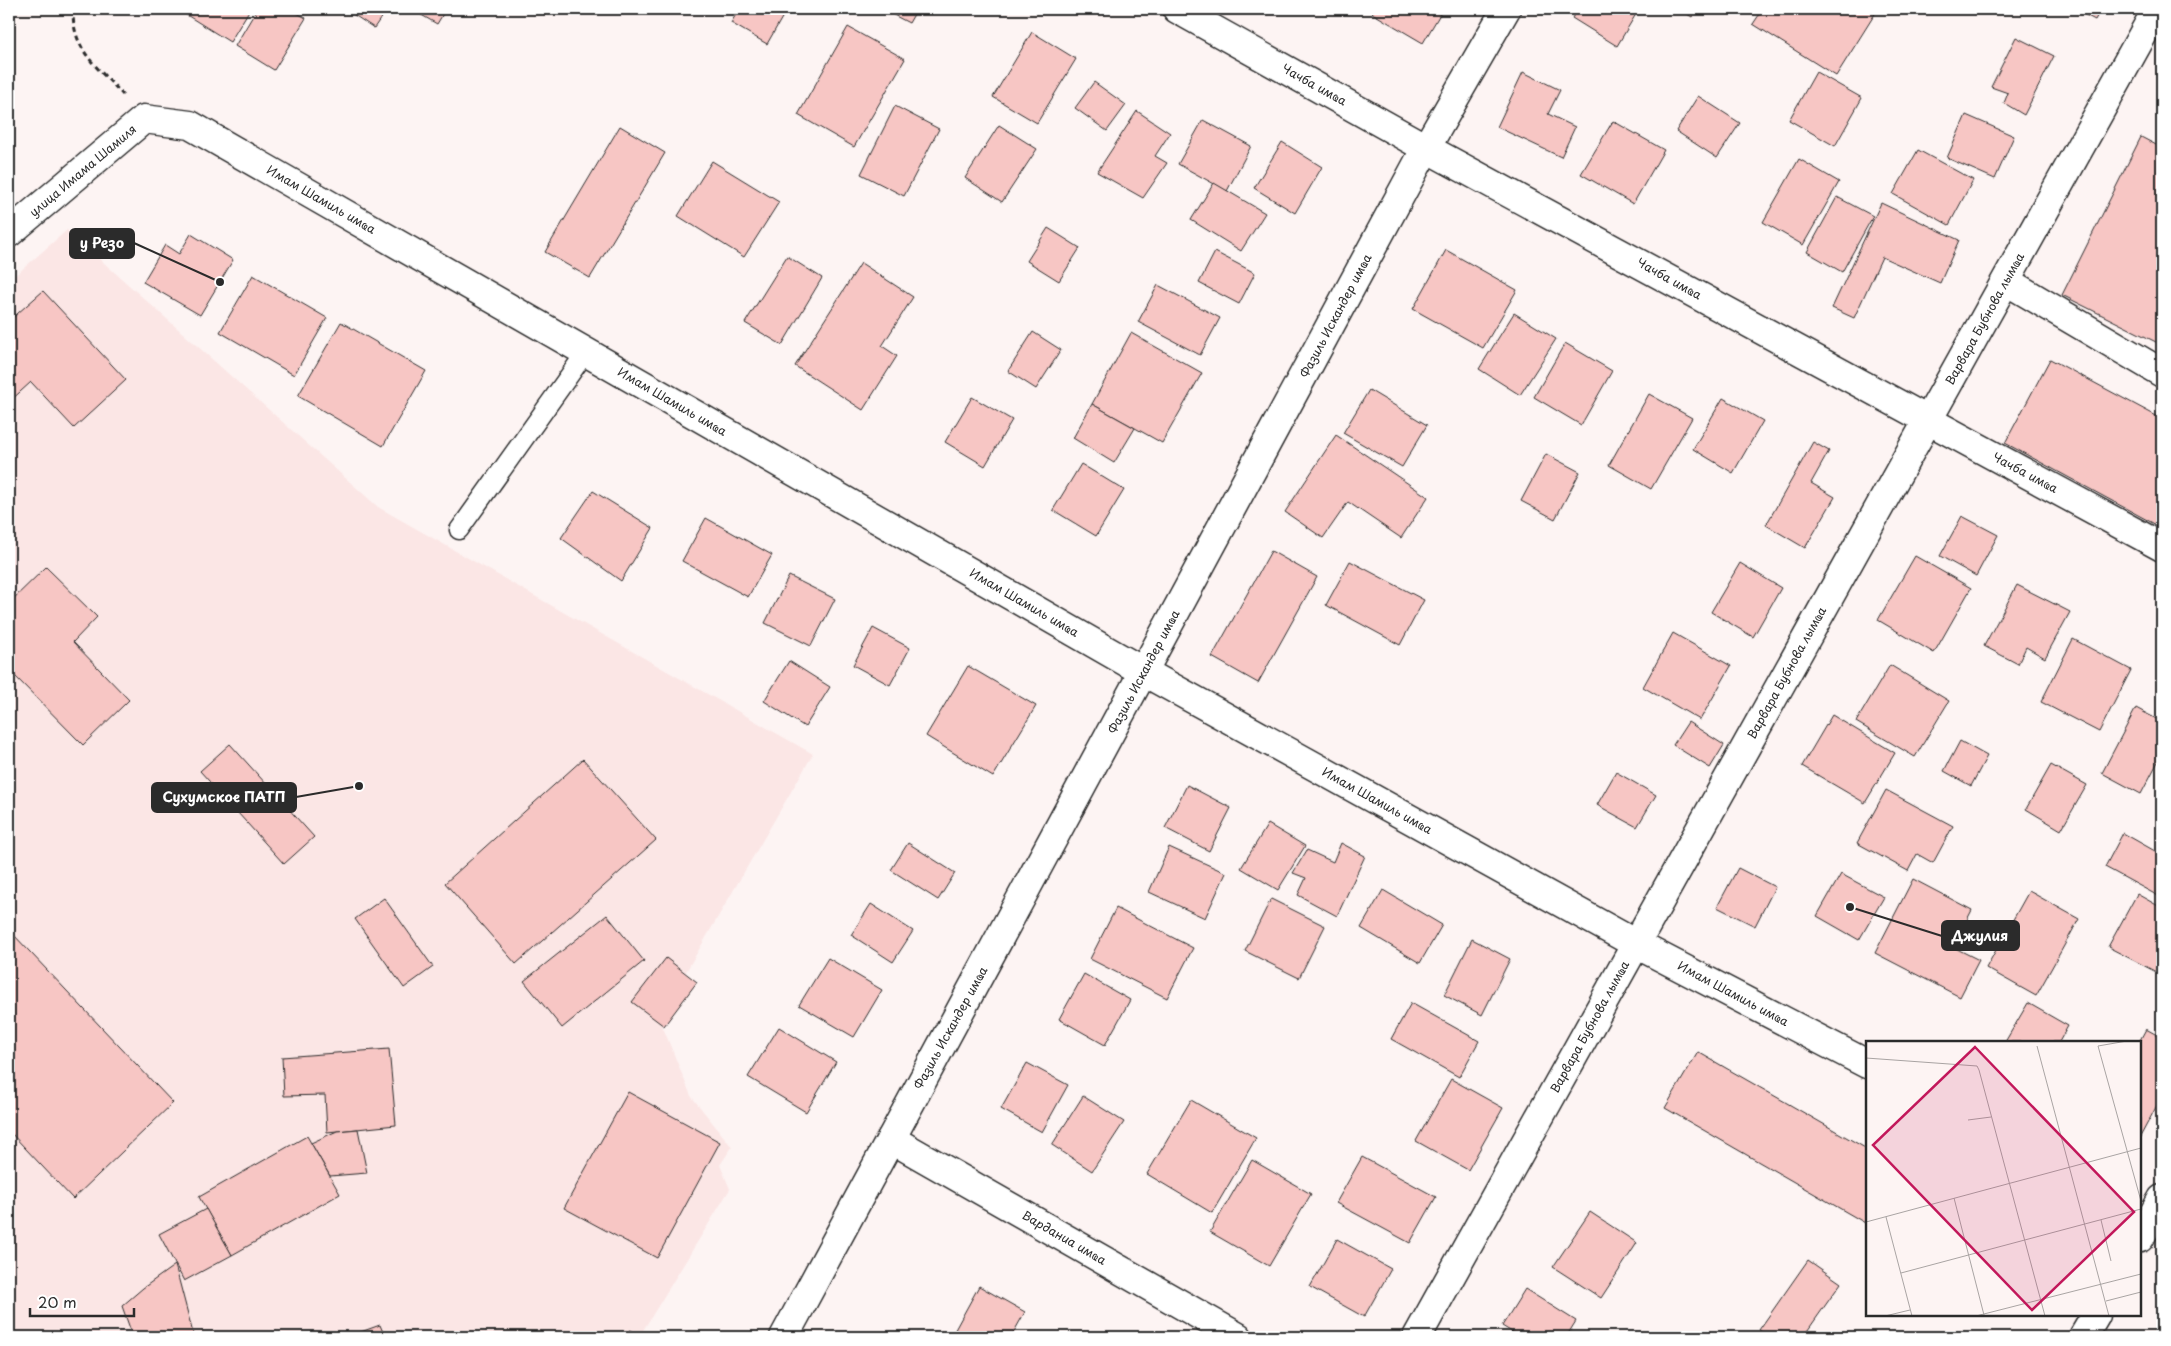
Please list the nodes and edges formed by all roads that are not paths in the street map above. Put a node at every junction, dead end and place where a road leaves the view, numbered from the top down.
1 (1177, 9) edge
2 (1506, 9) edge
3 (2158, 9) edge
4 (190, 125) joint
5 (1426, 148) junction
6 (9, 232) edge
7 (2006, 280) junction
8 (586, 352) junction
9 (2162, 373) edge
10 (1928, 420) junction
11 (459, 530) dead end
12 (2162, 547) edge
13 (1144, 672) junction
14 (1636, 944) junction
15 (1866, 1063) edge
16 (890, 1139) junction
17 (2155, 1209) edge
18 (2141, 1236) edge
19 (2095, 1316) edge
20 (784, 1337) edge
21 (1238, 1337) edge
22 (1417, 1337) edge
23 (2083, 1337) edge

1 - 5 street, Чачба имҩа
2 - 5 street, Фазиль Искандер имҩа
3 - 7 street, Варвара Бубнова лымҩа
4 - 6 street, улица Имама Шамиля
4 - 8 street, Имам Шамиль имҩа
5 - 10 street, Чачба имҩа
5 - 13 street, Фазиль Искандер имҩа
7 - 9 street
7 - 10 street, Варвара Бубнова лымҩа
8 - 11 lane
8 - 13 street, Имам Шамиль имҩа
10 - 12 street, Чачба имҩа
10 - 14 street, Варвара Бубнова лымҩа
13 - 14 street, Имам Шамиль имҩа
13 - 16 street, Фазиль Искандер имҩа
14 - 15 street, Имам Шамиль имҩа
14 - 22 street, Варвара Бубнова лымҩа
16 - 20 street, Фазиль Искандер имҩа
16 - 21 street, Варданиа имҩа
17 - 18 street
19 - 23 street

